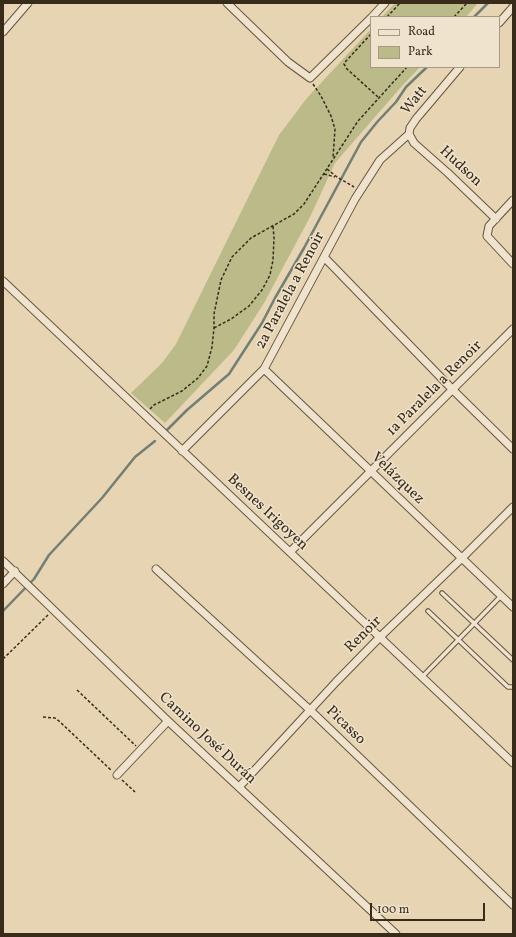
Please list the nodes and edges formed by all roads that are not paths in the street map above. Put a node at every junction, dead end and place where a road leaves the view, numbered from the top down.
1 (28, 3) edge
2 (227, 3) edge
3 (385, 3) edge
4 (513, 7) edge
5 (374, 16) edge
6 (370, 20) edge
7 (500, 22) edge
8 (3, 32) edge
9 (459, 68) edge
10 (409, 134) junction
11 (513, 200) edge
12 (496, 219) junction
13 (324, 257) junction
14 (513, 264) edge
15 (3, 281) edge
16 (513, 329) edge
17 (264, 369) junction
18 (453, 390) junction
19 (513, 449) edge
20 (182, 451) junction
21 (371, 472) junction
22 (513, 507) edge
23 (290, 552) junction
24 (462, 558) junction
25 (3, 561) edge
26 (156, 569) dead end
27 (15, 571) junction
28 (3, 584) edge
29 (442, 593) dead end
30 (501, 596) junction
31 (513, 607) edge
32 (428, 612) dead end
33 (474, 624) junction
34 (380, 637) junction
35 (458, 640) junction
36 (513, 660) edge
37 (422, 677) junction
38 (513, 687) edge
39 (310, 710) junction
40 (168, 721) junction
41 (513, 763) edge
42 (117, 775) road end
43 (240, 786) junction
44 (513, 905) edge
45 (396, 934) edge

1 - 8 street
2 - 6 street
3 - 5 street
4 - 7 street
9 - 10 street, Watt
10 - 12 street, Hudson
10 - 13 street, 2a Paralela a Renoir
11 - 12 street
12 - 14 street
13 - 17 street, 2a Paralela a Renoir
13 - 18 street
15 - 20 street, Besnes Irigoyen
16 - 18 street, 1a Paralela a Renoir
17 - 20 street, 2a Paralela a Renoir
17 - 21 street, Velázquez
18 - 19 street
18 - 21 street, 1a Paralela a Renoir
20 - 23 street, Besnes Irigoyen
21 - 23 street, 1a Paralela a Renoir
21 - 24 street, Velázquez
22 - 24 street, Renoir
23 - 34 street, Besnes Irigoyen
24 - 30 street, Velázquez
24 - 34 street, Renoir
25 - 27 street, Camino José Durán
26 - 39 street, Picasso
27 - 28 street
27 - 40 street, Camino José Durán
29 - 33 lane
30 - 31 street, Velázquez
30 - 33 lane
32 - 35 lane
33 - 35 lane
33 - 36 lane
34 - 37 street, Besnes Irigoyen
34 - 39 street, Renoir
35 - 37 lane
35 - 38 lane
37 - 41 street, Besnes Irigoyen
39 - 43 street, Renoir
39 - 44 street, Picasso
40 - 42 street
40 - 43 street, Camino José Durán
43 - 45 street, Camino José Durán

